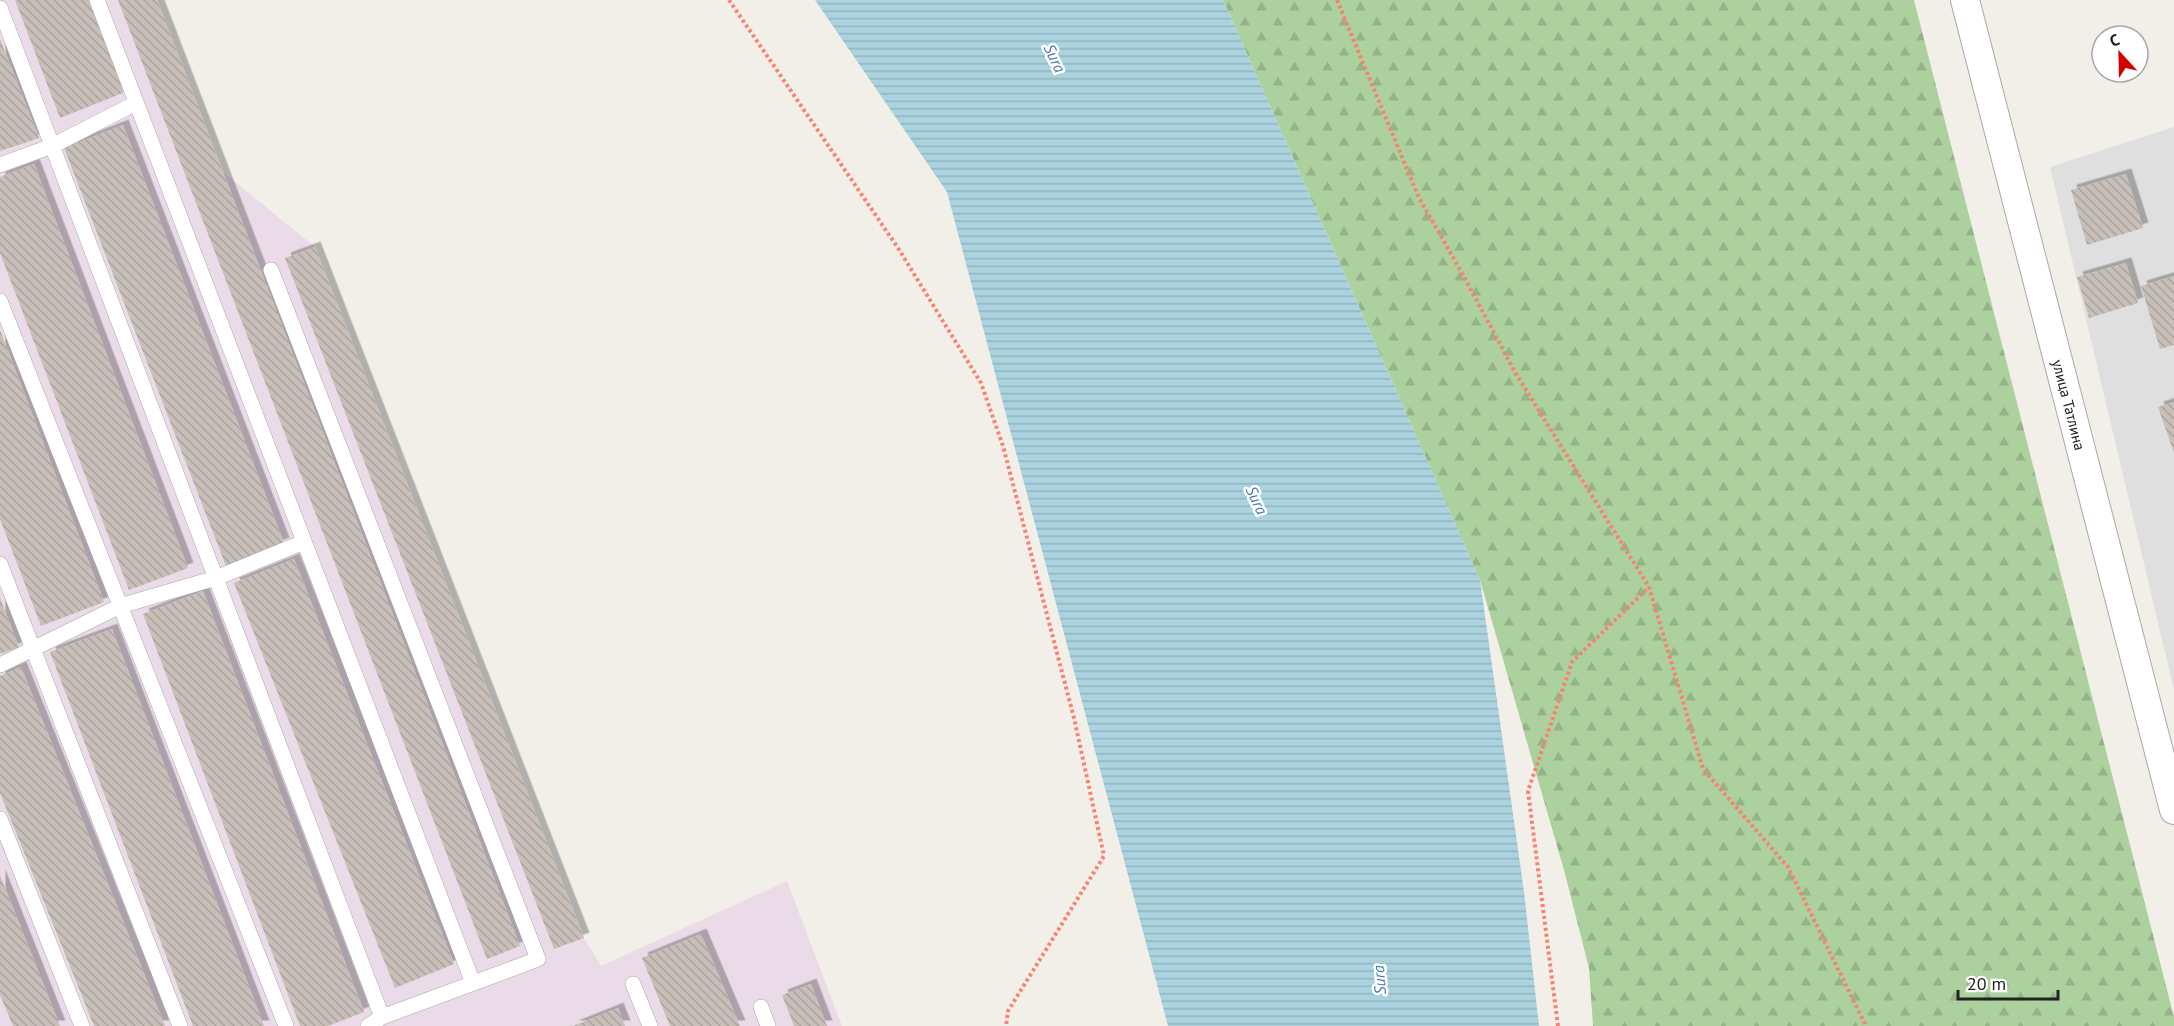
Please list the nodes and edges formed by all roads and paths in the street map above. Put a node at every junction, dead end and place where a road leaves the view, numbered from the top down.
1 (97, 0) edge
2 (729, 0) edge
3 (1337, 0) edge
4 (1965, 0) edge
5 (0, 8) edge
6 (136, 103) junction
7 (52, 146) junction
8 (0, 165) edge
9 (271, 270) dead end
10 (0, 301) edge
11 (304, 542) junction
12 (0, 564) edge
13 (216, 578) junction
14 (1649, 586) junction
15 (120, 606) junction
16 (33, 649) junction
17 (0, 664) edge
18 (2174, 810) edge
19 (0, 819) edge
20 (473, 983) junction
21 (633, 984) dead end
22 (761, 1007) dead end
23 (382, 1017) junction
24 (82, 1026) edge
25 (180, 1026) edge
26 (286, 1026) edge
27 (369, 1026) edge
28 (650, 1026) edge
29 (768, 1026) edge
30 (1006, 1026) edge
31 (1558, 1026) edge
32 (1866, 1026) edge

1 - 6 lane
2 - 30 path
3 - 14 path
4 - 18 street, улица Татлина
5 - 7 lane
6 - 7 lane
6 - 11 lane
7 - 8 lane
7 - 13 lane
9 - 20 lane
10 - 15 lane
11 - 13 lane
11 - 20 lane
12 - 16 lane
13 - 15 lane
13 - 23 lane
14 - 31 path
14 - 32 path
15 - 16 lane
15 - 26 lane
16 - 17 lane
16 - 25 lane
19 - 24 lane
20 - 23 lane
21 - 28 lane
22 - 29 lane
23 - 27 lane

